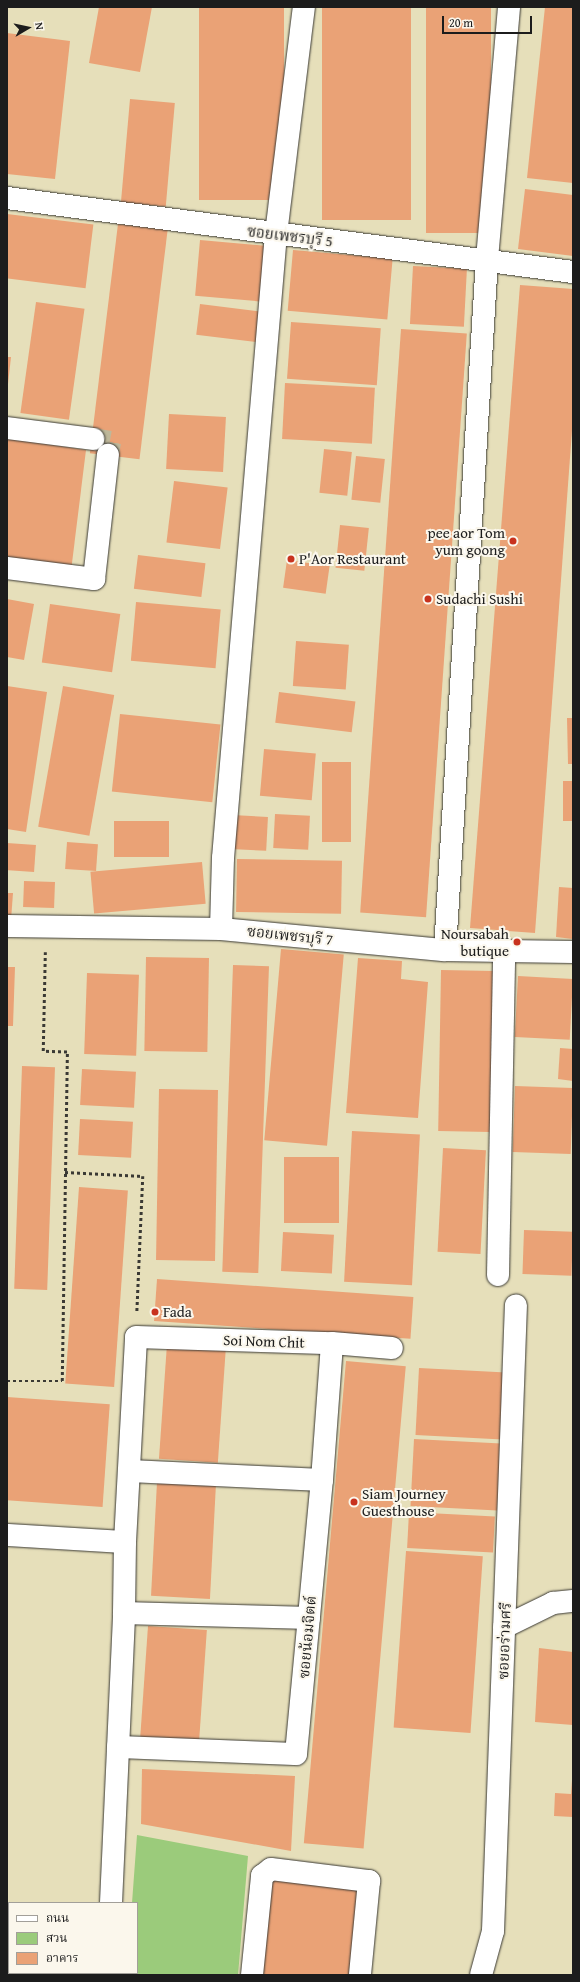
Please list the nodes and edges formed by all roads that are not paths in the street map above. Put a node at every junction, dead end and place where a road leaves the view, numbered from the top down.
1 (304, 7) edge
2 (509, 7) edge
3 (7, 198) edge
4 (276, 234) junction
5 (486, 259) junction
6 (573, 272) edge
7 (7, 428) edge
8 (93, 439) tunnel mouth
9 (108, 455) tunnel mouth
10 (7, 568) edge
11 (7, 926) edge
12 (221, 929) junction
13 (445, 950) junction
14 (504, 950) junction
15 (573, 952) edge
16 (498, 1275) dead end
17 (516, 1305) dead end
18 (332, 1343) junction
19 (392, 1348) dead end
20 (130, 1471) junction
21 (322, 1480) junction
22 (7, 1536) edge
23 (125, 1542) junction
24 (573, 1601) edge
25 (124, 1613) junction
26 (309, 1618) junction
27 (504, 1627) junction
28 (118, 1747) junction
29 (111, 1902) edge
30 (252, 1975) edge
31 (360, 1975) edge
32 (481, 1975) edge

1 - 4 street
2 - 5 street
3 - 4 street, ซอยเพชรบุรี 5
4 - 5 street, ซอยเพชรบุรี 5
4 - 12 street
5 - 6 street, ซอยเพชรบุรี 5
5 - 13 street
7 - 8 street
9 - 10 street
11 - 12 street, ซอยเพชรบุรี 7
12 - 13 street, ซอยเพชรบุรี 7
13 - 14 street, ซอยเพชรบุรี 7
14 - 15 street, ซอยเพชรบุรี 7
14 - 16 street
17 - 27 street, ซอยอร่ามศรี
18 - 19 street, Soi Nom Chit
18 - 20 street, Soi Nom Chit
18 - 21 street, ซอยน้อมจิตต์
20 - 21 street
20 - 23 street
21 - 26 street, ซอยน้อมจิตต์
22 - 23 street
23 - 25 street
24 - 27 street
25 - 26 street
25 - 28 street
26 - 28 street, ซอยน้อมจิตต์
27 - 32 street, ซอยอร่ามศรี
28 - 29 street
30 - 31 street

